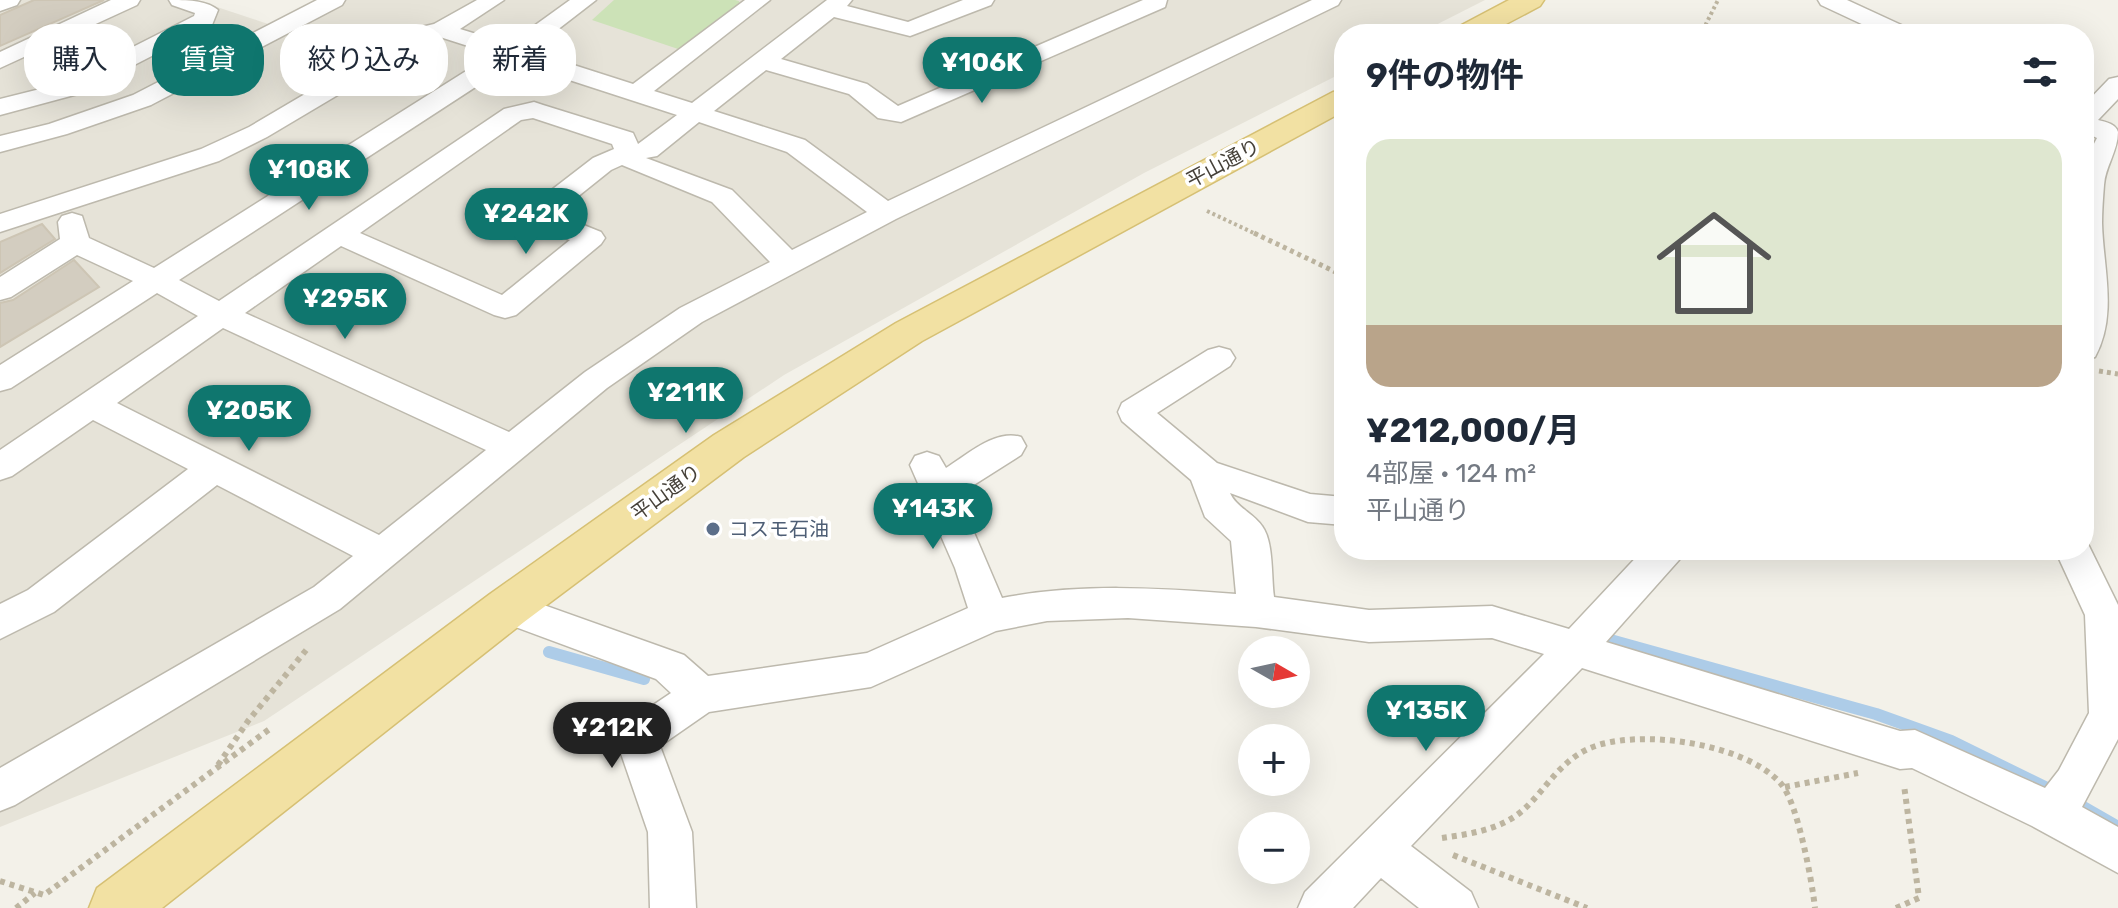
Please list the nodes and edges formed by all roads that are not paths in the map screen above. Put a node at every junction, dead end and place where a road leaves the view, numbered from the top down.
1 (9, 0) edge
2 (129, 0) edge
3 (334, 0) edge
4 (493, 0) edge
5 (585, 0) edge
6 (759, 0) edge
7 (983, 0) edge
8 (1155, 0) edge
9 (1530, 0) edge
10 (1829, 0) edge
11 (184, 1) edge
12 (0, 4) edge
13 (836, 4) edge
14 (1307, 4) edge
15 (552, 24) edge
16 (1485, 24) edge
17 (1881, 24) edge
18 (448, 26) edge
19 (0, 61) edge
20 (763, 61) junction
21 (576, 73) edge
22 (464, 83) edge
23 (2118, 84) edge
24 (636, 93) junction
25 (319, 96) edge
26 (1334, 104) edge
27 (0, 107) edge
28 (2094, 111) edge
29 (696, 112) junction
30 (2094, 126) edge
31 (0, 144) edge
32 (628, 153) junction
33 (2094, 169) edge
34 (66, 203) junction
35 (886, 213) junction
36 (0, 223) edge
37 (339, 234) junction
38 (75, 243) junction
39 (789, 264) junction
40 (156, 280) junction
41 (0, 290) edge
42 (221, 315) junction
43 (1219, 358) dead end
44 (0, 380) edge
45 (92, 405) junction
46 (1009, 446) dead end
47 (511, 447) junction
48 (0, 467) edge
49 (214, 468) junction
50 (1206, 473) junction
51 (1334, 510) edge
52 (380, 553) junction
53 (1657, 560) edge
54 (2078, 560) edge
55 (1255, 599) junction
56 (507, 608) junction
57 (990, 616) junction
58 (0, 623) edge
59 (1584, 638) junction
60 (701, 695) junction
61 (0, 791) edge
62 (2060, 801) junction
63 (1379, 849) junction
64 (2118, 851) edge
65 (117, 908) edge
66 (673, 908) edge
67 (1321, 908) edge
68 (1455, 908) edge

1 - 12 street
2 - 19 street
3 - 31 street
4 - 18 street
5 - 15 street
6 - 24 street
7 - 13 street
8 - 20 street
9 - 16 main road
10 - 17 street
11 - 27 street
13 - 20 street
14 - 35 street
20 - 29 street
21 - 24 street
22 - 40 street
23 - 28 street
24 - 29 street
25 - 34 street
26 - 56 main road, 平山通り
29 - 32 street
29 - 35 street
30 - 33 street
32 - 37 street
32 - 37 street
32 - 39 street
34 - 36 street
34 - 38 street
35 - 39 street
37 - 42 street
38 - 40 street
38 - 41 street
39 - 47 street
40 - 42 street
40 - 44 street
42 - 45 street
42 - 47 street
43 - 50 street
45 - 48 street
45 - 49 street
46 - 57 street
47 - 52 street
49 - 52 street
49 - 58 street
50 - 51 street
50 - 55 street
52 - 61 street
53 - 59 street
54 - 62 street
55 - 57 street
55 - 59 street
56 - 60 street
56 - 65 main road, 平山通り
57 - 60 street
59 - 62 street
59 - 63 street
60 - 66 street
62 - 64 street
63 - 67 street
63 - 68 street

